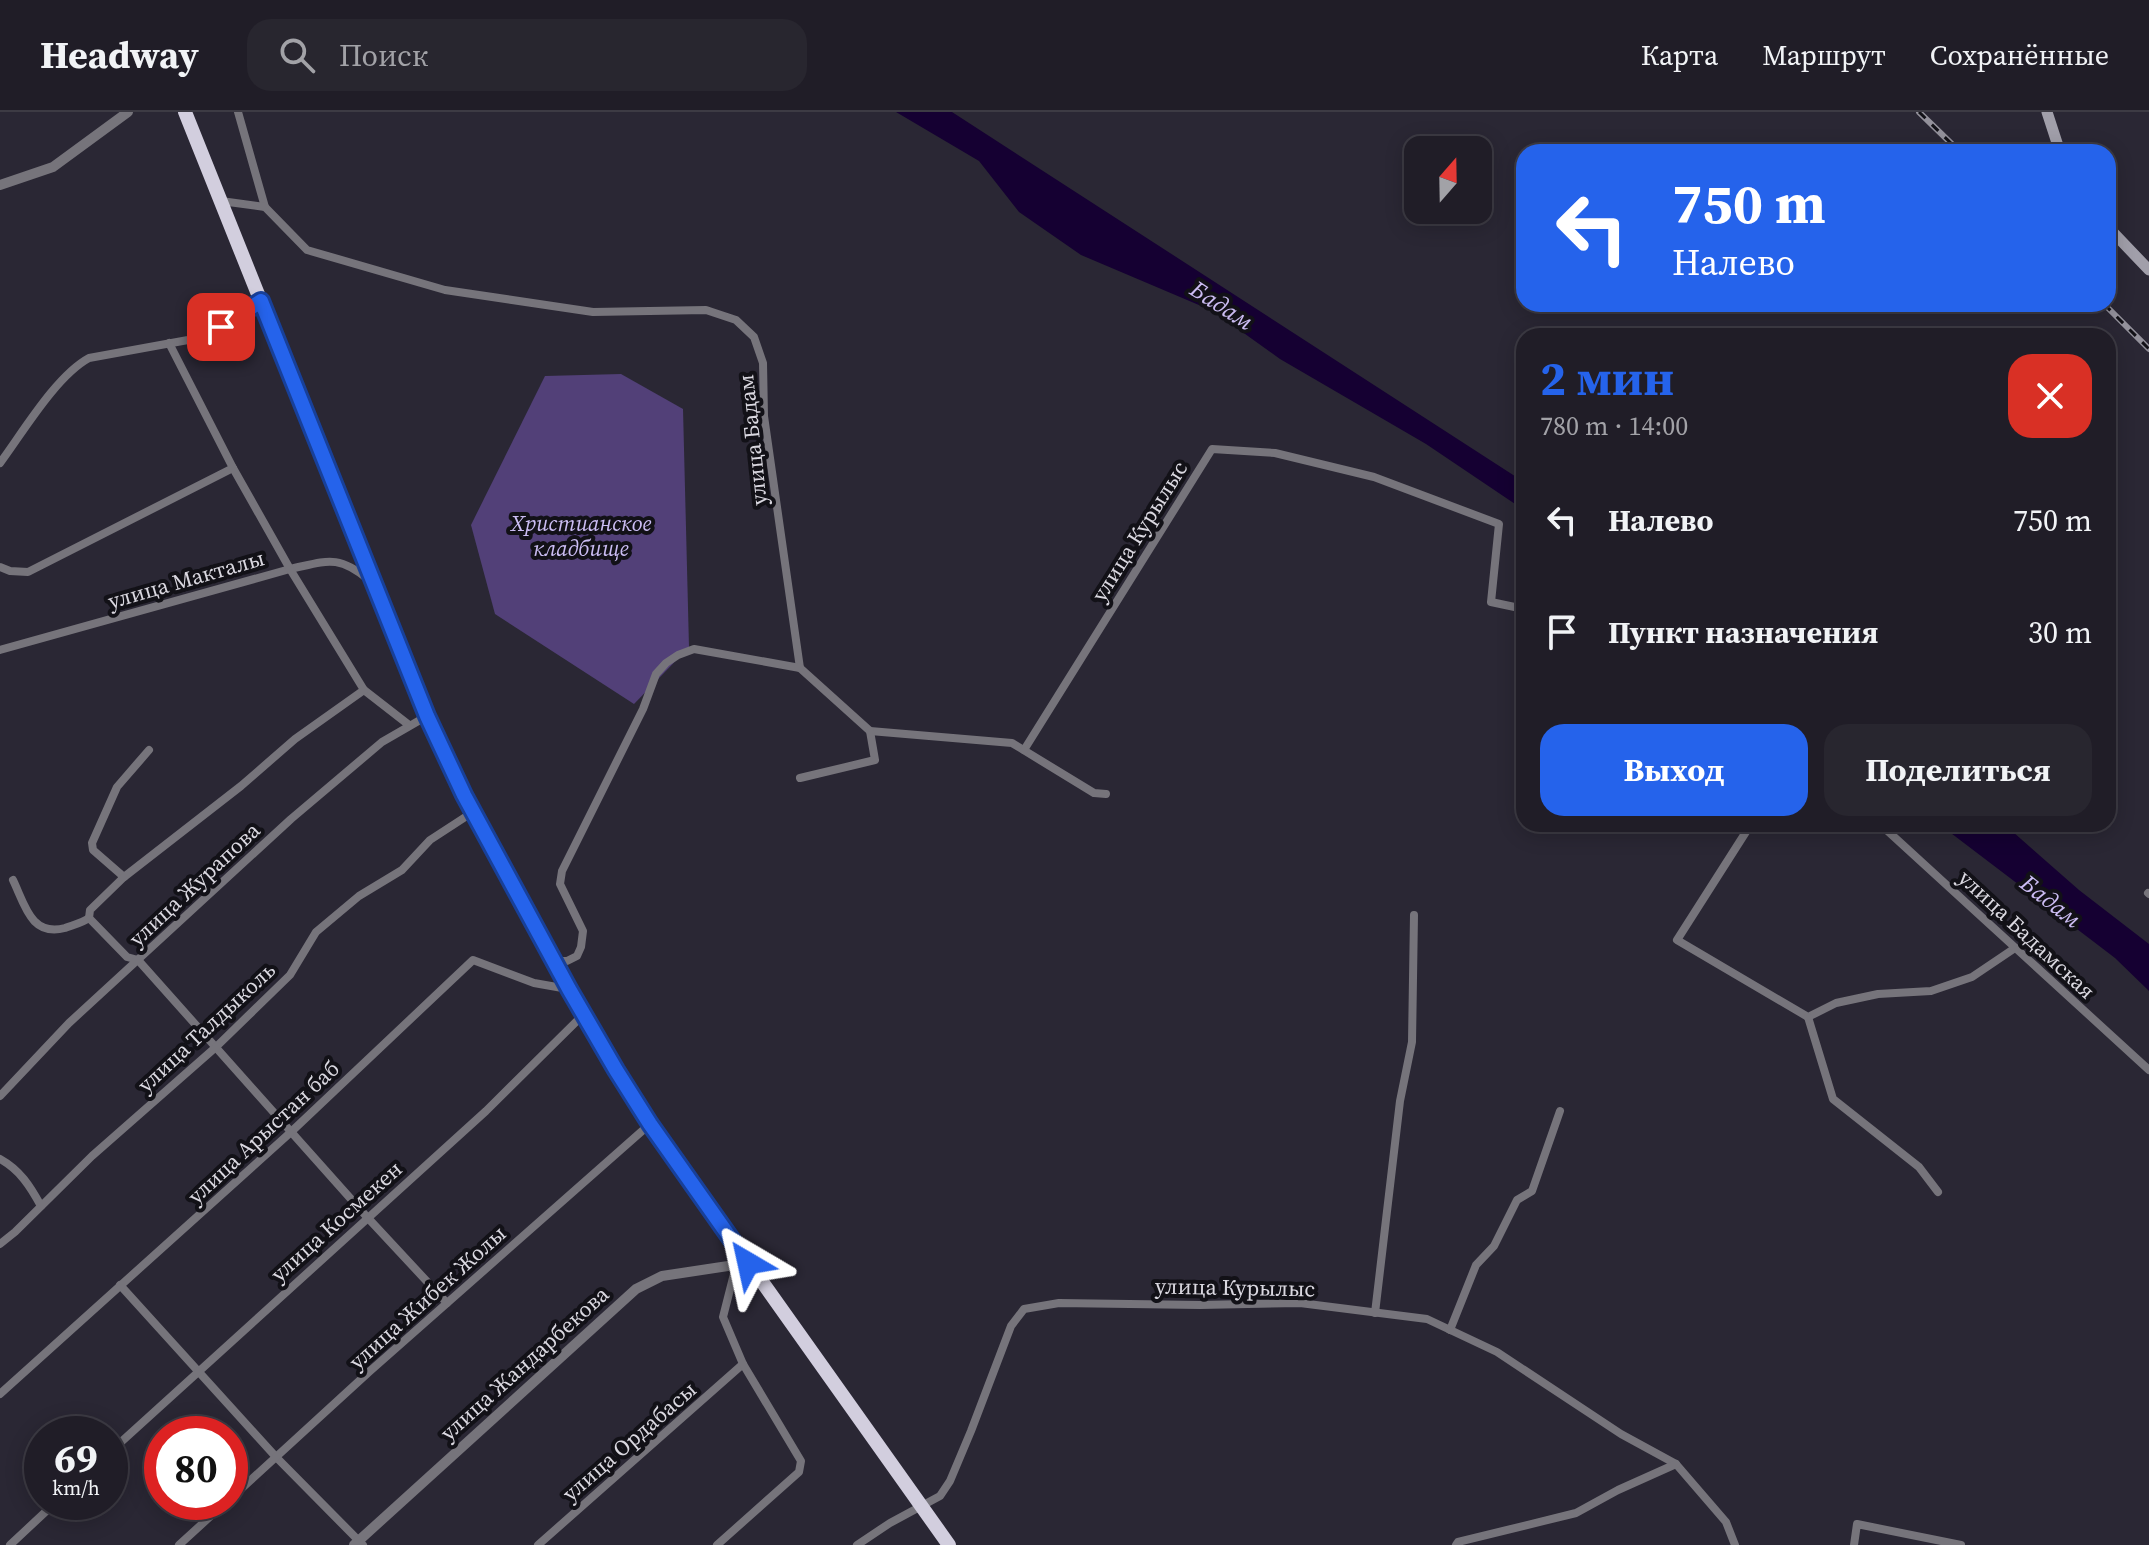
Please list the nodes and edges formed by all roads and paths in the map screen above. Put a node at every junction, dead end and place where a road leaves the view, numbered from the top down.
1 (128, 112) edge
2 (185, 112) edge
3 (238, 112) edge
4 (2047, 112) edge
5 (2057, 144) edge
6 (0, 185) edge
7 (220, 201) junction
8 (265, 207) junction
9 (2116, 235) edge
10 (2149, 270) edge
11 (261, 301) junction
12 (169, 343) junction
13 (0, 463) edge
14 (233, 468) junction
15 (0, 567) edge
16 (290, 569) junction
17 (376, 586) junction
18 (1516, 607) edge
19 (0, 650) edge
20 (800, 668) junction
21 (364, 690) junction
22 (427, 716) junction
23 (409, 725) junction
24 (870, 731) junction
25 (149, 750) dead end
26 (1024, 750) junction
27 (800, 778) dead end
28 (1106, 794) dead end
29 (474, 811) junction
30 (1746, 832) edge
31 (1889, 832) edge
32 (124, 877) junction
33 (13, 880) dead end
34 (1414, 915) dead end
35 (89, 918) junction
36 (2015, 948) junction
37 (138, 960) junction
38 (554, 961) junction
39 (569, 989) junction
40 (584, 1014) junction
41 (1808, 1017) junction
42 (216, 1047) junction
43 (2149, 1070) edge
44 (0, 1096) edge
45 (1560, 1111) dead end
46 (650, 1124) junction
47 (291, 1132) junction
48 (0, 1159) edge
49 (1938, 1192) dead end
50 (41, 1206) junction
51 (367, 1217) junction
52 (0, 1244) edge
53 (742, 1264) junction
54 (120, 1285) junction
55 (447, 1303) junction
56 (1375, 1313) junction
57 (1450, 1330) junction
58 (743, 1364) junction
59 (198, 1371) junction
60 (0, 1394) edge
61 (128, 1435) edge
62 (276, 1457) junction
63 (1676, 1464) junction
64 (248, 1482) edge
65 (921, 1507) junction
66 (37, 1520) edge
67 (206, 1520) edge
68 (359, 1543) edge
69 (10, 1545) edge
70 (179, 1545) edge
71 (538, 1545) edge
72 (717, 1545) edge
73 (857, 1545) edge
74 (949, 1545) edge
75 (1456, 1545) edge
76 (1735, 1545) edge
77 (1854, 1545) edge
78 (1961, 1545) edge

1 - 6 street
2 - 7 highway
3 - 8 street
4 - 5 main road
7 - 8 street
7 - 11 highway
8 - 20 street, улица Бадам
9 - 10 main road
11 - 12 street
11 - 17 highway
12 - 13 street
12 - 14 street
14 - 15 street
14 - 16 street
16 - 17 street, улица Макталы
16 - 19 street, улица Макталы
16 - 21 street
17 - 22 highway
18 - 26 street, улица Курылыс
20 - 24 street
20 - 38 street
21 - 23 street
21 - 32 street
22 - 23 street, улица Журапова
22 - 29 highway
23 - 37 street, улица Журапова
24 - 26 street
24 - 27 street
25 - 32 street
26 - 28 street
29 - 38 highway
29 - 42 street, улица Талдыколь
30 - 41 street
31 - 36 street, улица Бадамская
32 - 35 street
33 - 35 street
34 - 56 street
35 - 37 street
36 - 41 street
36 - 43 street, улица Бадамская
37 - 42 street
37 - 44 street, улица Журапова
38 - 39 highway
39 - 40 highway
39 - 47 street, улица Арыстан баб
40 - 46 highway
40 - 51 street, улица Космекен
41 - 49 street
42 - 47 street
42 - 50 street, улица Талдыколь
45 - 57 street
46 - 53 highway
46 - 55 street, улица Жибек Жолы
47 - 51 street
47 - 54 street, улица Арыстан баб
48 - 50 street
50 - 52 street, улица Талдыколь
51 - 55 street
51 - 59 street, улица Космекен
53 - 58 street
53 - 65 highway
53 - 68 street, улица Жандарбекова
54 - 59 street
54 - 60 street, улица Арыстан баб
55 - 62 street, улица Жибек Жолы
56 - 57 street, улица Курылыс
56 - 65 street, улица Курылыс
57 - 63 street, улица Курылыс
58 - 71 street, улица Ордабасы
58 - 72 street
59 - 61 street, улица Космекен
59 - 62 street
62 - 64 street, улица Жибек Жолы
62 - 68 street
63 - 75 street
63 - 76 street, улица Курылыс
65 - 73 street
65 - 74 highway
66 - 69 street
67 - 70 street, улица Жибек Жолы
77 - 78 street

